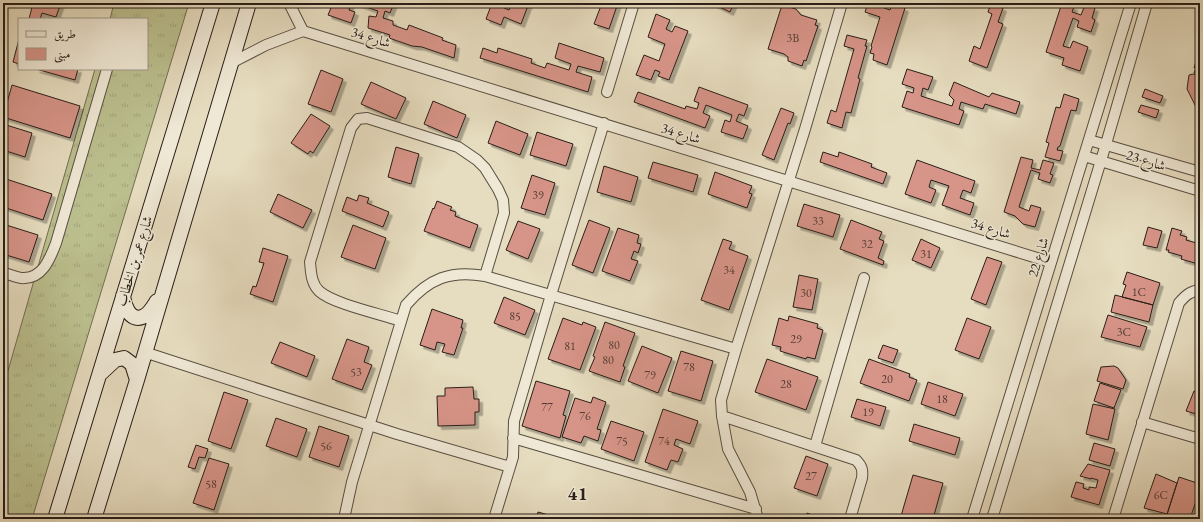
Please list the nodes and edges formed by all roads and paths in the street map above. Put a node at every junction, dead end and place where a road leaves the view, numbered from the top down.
1 (213, 3) edge
2 (249, 3) edge
3 (289, 3) edge
4 (634, 3) edge
5 (1131, 3) edge
6 (1147, 3) edge
7 (839, 4) edge
8 (303, 31) junction
9 (231, 63) junction
10 (107, 70) edge
11 (607, 92) dead end
12 (604, 123) junction
13 (1089, 140) junction
14 (1106, 144) junction
15 (1084, 156) junction
16 (1101, 161) junction
17 (1200, 172) edge
18 (789, 181) junction
19 (1200, 191) edge
20 (1050, 262) junction
21 (3, 273) edge
22 (485, 276) junction
23 (864, 278) dead end
24 (1200, 290) edge
25 (551, 295) junction
26 (123, 296) junction
27 (161, 296) junction
28 (401, 321) junction
29 (736, 349) junction
30 (144, 352) junction
31 (100, 374) junction
32 (136, 380) junction
33 (722, 416) junction
34 (1142, 422) junction
35 (369, 425) junction
36 (513, 438) junction
37 (1200, 439) edge
38 (815, 446) junction
39 (510, 468) junction
40 (757, 514) edge
41 (55, 519) edge
42 (94, 519) edge
43 (344, 519) edge
44 (494, 519) edge
45 (850, 519) edge
46 (972, 519) edge
47 (992, 519) edge
48 (1113, 519) edge

1 - 26 street, شارع عمر بن الخطاب
2 - 9 street
3 - 8 street
4 - 11 street
5 - 13 street, شارع 22
6 - 14 street
7 - 18 street
8 - 9 street
8 - 12 street, شارع 34
9 - 27 street
10 - 21 street
12 - 18 street, شارع 34
12 - 25 street
13 - 14 street, شارع 23
13 - 15 street, شارع 22
14 - 16 street
14 - 17 street, شارع 23
15 - 16 street, شارع 23
15 - 20 street, شارع 22
16 - 19 street, شارع 23
16 - 47 street
18 - 20 street, شارع 34
18 - 29 street
20 - 46 street, شارع 22
22 - 25 street
22 - 28 street
22 - 28 street
23 - 38 street
24 - 34 street
25 - 29 street
25 - 36 street
26 - 27 street
26 - 31 street, شارع عمر بن الخطاب
27 - 30 street
28 - 35 street
29 - 33 street
30 - 32 street
30 - 35 street
31 - 32 street
31 - 41 street, شارع عمر بن الخطاب
32 - 42 street
33 - 38 street
33 - 40 street
34 - 37 street
34 - 48 street
35 - 39 street
35 - 43 street
36 - 39 street
36 - 40 street
38 - 45 street
39 - 44 street

